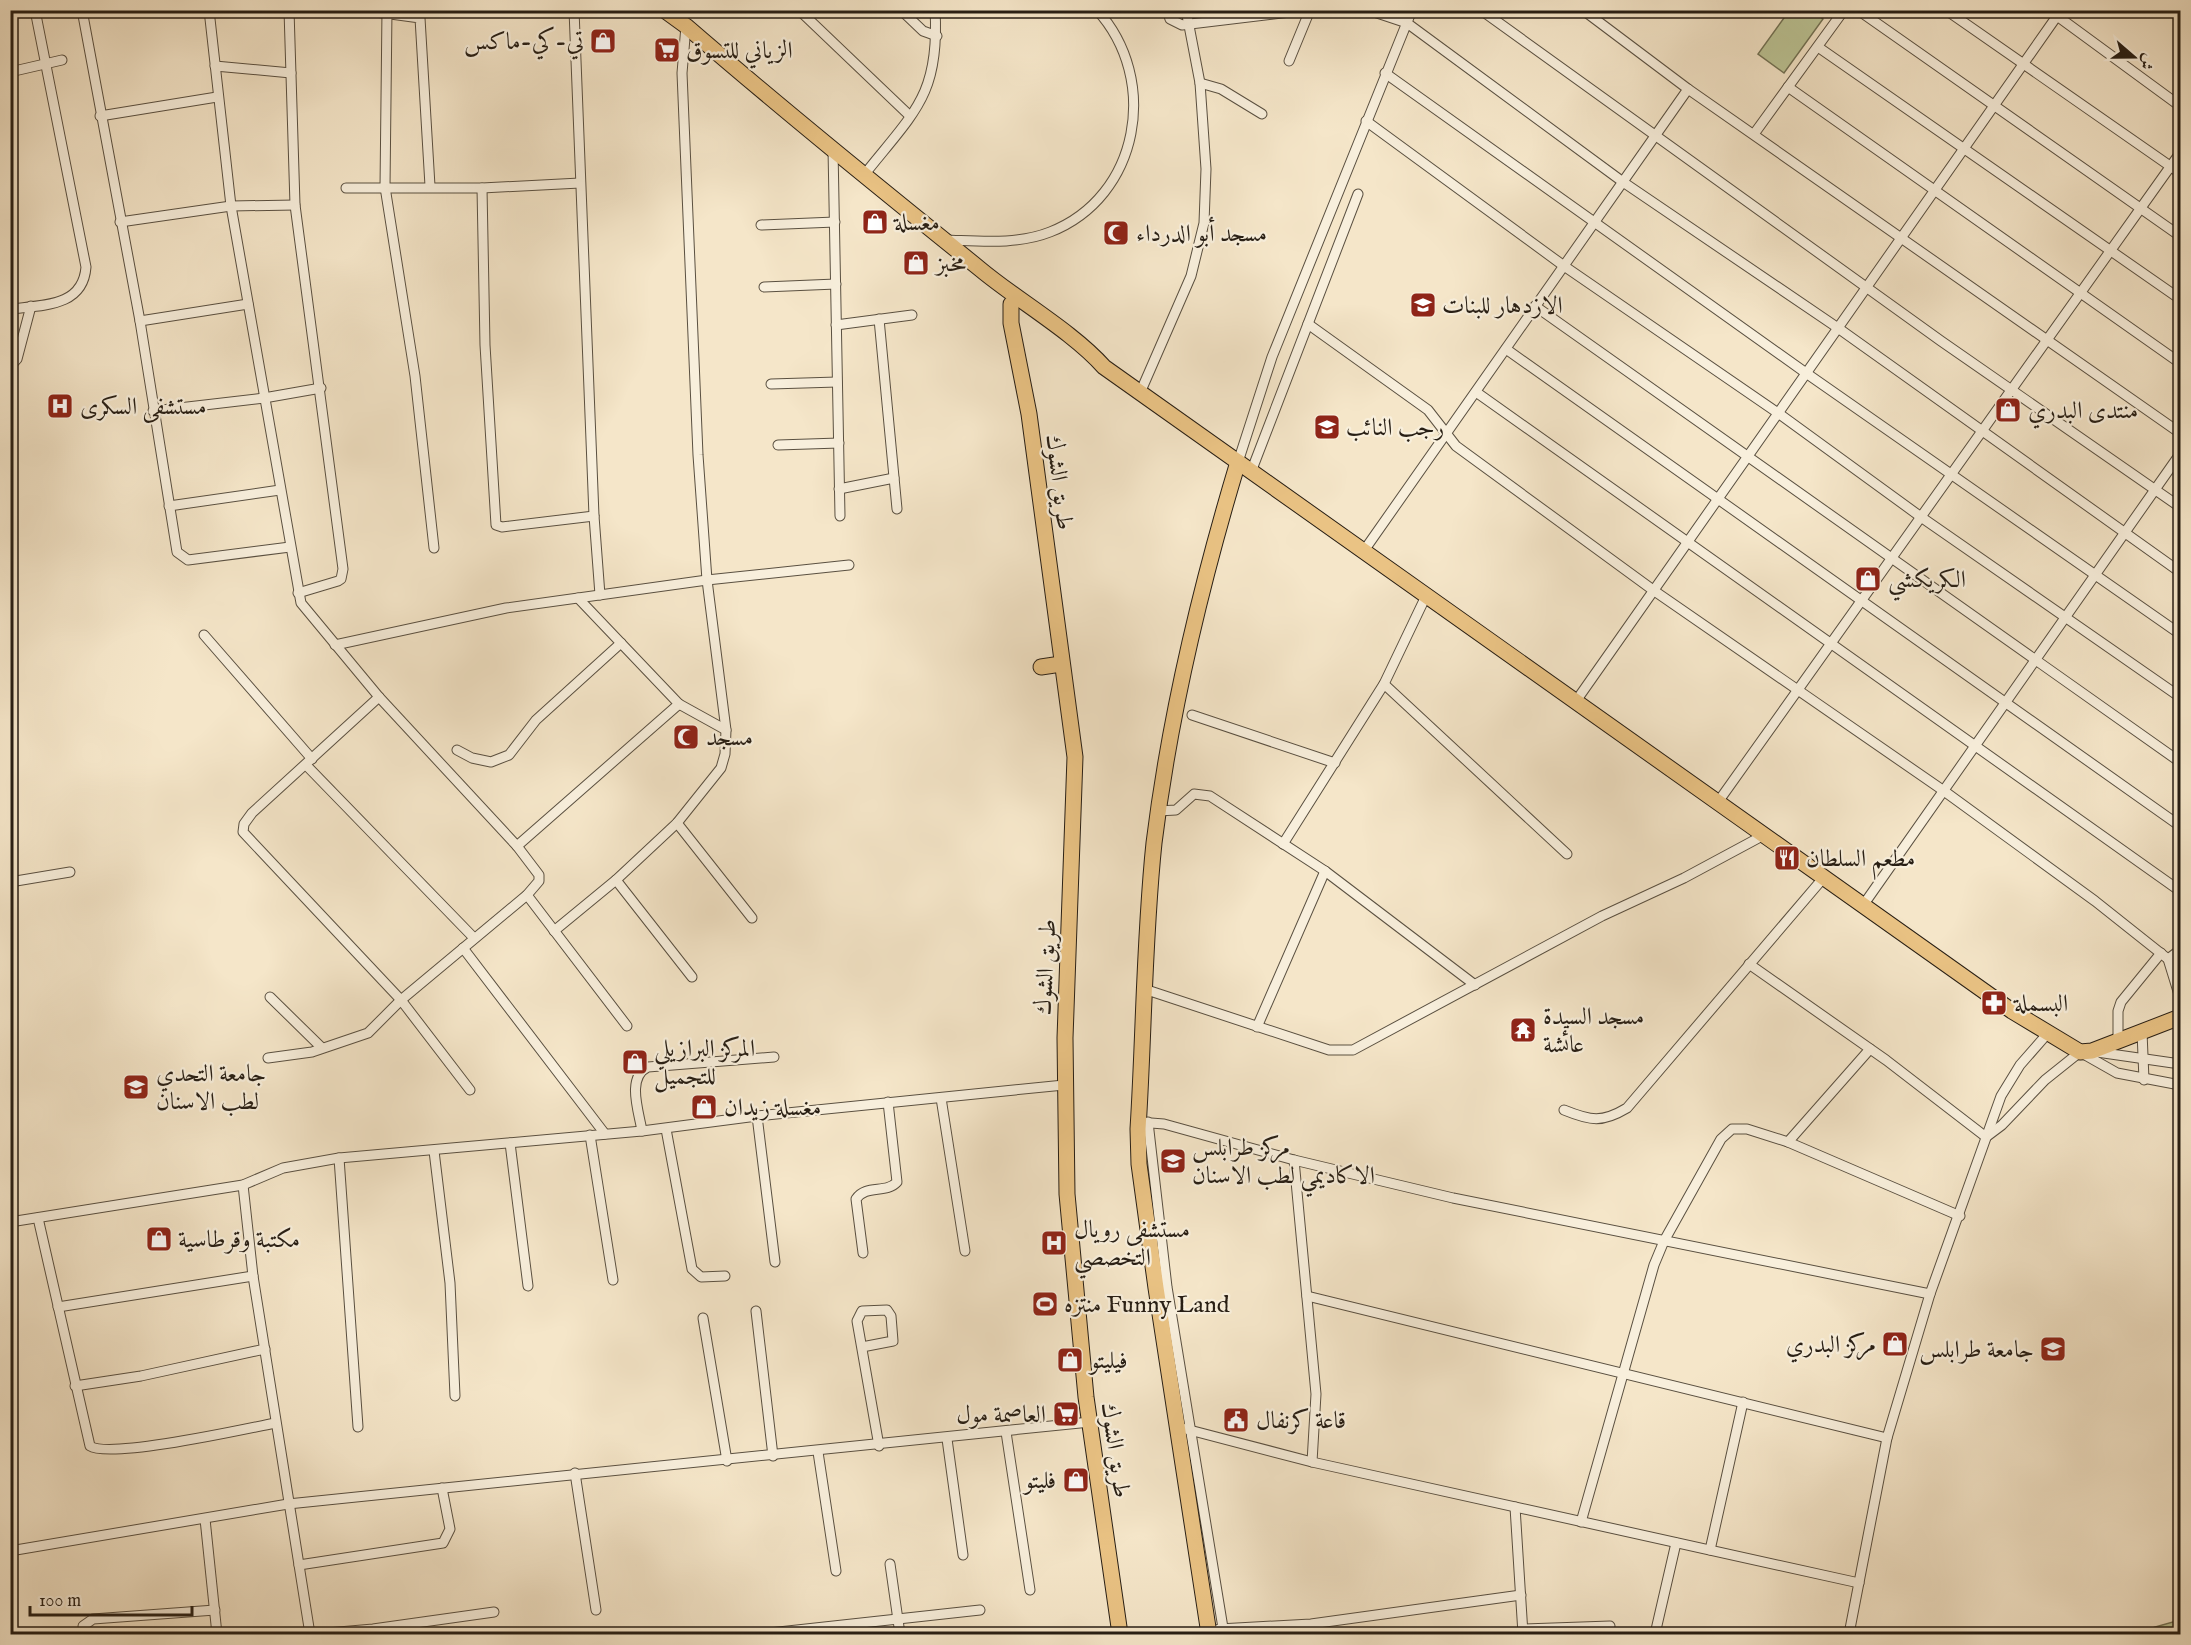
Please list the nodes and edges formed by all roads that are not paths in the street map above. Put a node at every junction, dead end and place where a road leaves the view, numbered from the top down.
1 (35, 10) edge
2 (209, 10) edge
3 (289, 10) edge
4 (361, 10) edge
5 (574, 10) edge
6 (664, 10) edge
7 (799, 10) edge
8 (901, 10) edge
9 (935, 10) edge
10 (1097, 10) edge
11 (1167, 10) edge
12 (1186, 10) edge
13 (1308, 10) edge
14 (1368, 10) edge
15 (1412, 10) edge
16 (1481, 10) edge
17 (1583, 10) edge
18 (1844, 10) edge
19 (1858, 10) edge
20 (1946, 10) edge
21 (83, 11) edge
22 (387, 11) edge
23 (2053, 13) edge
24 (1407, 22) junction
25 (1188, 24) junction
26 (686, 26) junction
27 (937, 36) junction
28 (1818, 47) junction
29 (62, 60) dead end
30 (1289, 61) dead end
31 (45, 63) junction
32 (2023, 65) junction
33 (215, 66) junction
34 (10, 72) edge
35 (291, 73) junction
36 (1385, 73) junction
37 (1200, 83) junction
38 (1788, 87) junction
39 (1688, 89) junction
40 (217, 97) junction
41 (1995, 105) junction
42 (2181, 106) edge
43 (1262, 114) dead end
44 (910, 116) junction
45 (100, 117) junction
46 (1366, 121) junction
47 (1754, 134) junction
48 (1654, 137) junction
49 (833, 149) junction
50 (1963, 150) junction
51 (2181, 153) edge
52 (2170, 166) junction
53 (2181, 174) edge
54 (864, 175) junction
55 (1623, 182) junction
56 (580, 183) junction
57 (430, 186) junction
58 (385, 187) junction
59 (346, 188) dead end
60 (482, 188) junction
61 (1934, 191) junction
62 (1358, 194) dead end
63 (296, 206) junction
64 (231, 207) junction
65 (2141, 208) junction
66 (120, 222) junction
67 (834, 222) junction
68 (921, 222) junction
69 (1594, 222) junction
70 (762, 225) dead end
71 (2181, 236) edge
72 (1901, 239) junction
73 (945, 240) junction
74 (2111, 250) junction
75 (1564, 266) junction
76 (836, 284) junction
77 (764, 287) dead end
78 (1867, 287) junction
79 (2080, 294) junction
80 (2181, 299) edge
81 (1013, 301) junction
82 (248, 304) junction
83 (31, 306) junction
84 (1535, 306) junction
85 (10, 309) edge
86 (912, 315) dead end
87 (879, 319) junction
88 (140, 321) junction
89 (1308, 324) junction
90 (836, 326) junction
91 (1838, 328) junction
92 (2047, 340) junction
93 (1506, 349) junction
94 (2181, 363) edge
95 (10, 367) edge
96 (1806, 373) junction
97 (837, 382) junction
98 (771, 384) dead end
99 (321, 388) junction
100 (2012, 389) junction
101 (1476, 392) junction
102 (1140, 393) junction
103 (264, 398) junction
104 (153, 411) junction
105 (1778, 413) junction
106 (1982, 431) junction
107 (2181, 433) edge
108 (1446, 434) junction
109 (838, 443) junction
110 (778, 445) dead end
111 (2181, 454) edge
112 (1747, 457) junction
113 (1238, 462) junction
114 (1251, 472) junction
115 (1952, 473) junction
116 (894, 478) junction
117 (839, 489) junction
118 (280, 490) junction
119 (2155, 490) junction
120 (1719, 497) junction
121 (169, 506) junction
122 (2181, 507) edge
123 (897, 509) dead end
124 (594, 516) junction
125 (840, 516) dead end
126 (1921, 517) junction
127 (2125, 533) junction
128 (1687, 542) junction
129 (290, 547) junction
130 (434, 548) dead end
131 (1364, 552) junction
132 (1892, 558) junction
133 (849, 565) dead end
134 (2181, 572) edge
135 (2096, 574) junction
136 (707, 580) junction
137 (1653, 590) junction
138 (298, 593) junction
139 (600, 595) junction
140 (1426, 596) junction
141 (578, 598) junction
142 (1861, 601) junction
143 (2067, 616) junction
144 (2181, 634) edge
145 (204, 635) dead end
146 (1832, 642) junction
147 (621, 643) junction
148 (335, 645) junction
149 (2036, 660) junction
150 (1061, 664) junction
151 (1041, 667) dead end
152 (1384, 684) junction
153 (1798, 690) junction
154 (380, 697) junction
155 (2181, 697) edge
156 (1576, 701) junction
157 (2007, 701) junction
158 (679, 704) junction
159 (1192, 716) dead end
160 (726, 730) junction
161 (1976, 745) junction
162 (457, 750) dead end
163 (309, 762) junction
164 (2181, 762) edge
165 (1335, 763) junction
166 (1944, 791) junction
167 (1718, 802) junction
168 (1158, 811) junction
169 (677, 823) junction
170 (2181, 826) edge
171 (1764, 835) junction
172 (1283, 844) junction
173 (517, 846) junction
174 (1567, 854) dead end
175 (1325, 871) junction
176 (70, 872) dead end
177 (1825, 876) junction
178 (616, 880) junction
179 (10, 882) edge
180 (2181, 891) edge
181 (526, 895) junction
182 (1864, 904) junction
183 (752, 918) dead end
184 (554, 931) junction
185 (474, 938) junction
186 (463, 948) junction
187 (2181, 950) edge
188 (2165, 956) junction
189 (1749, 964) junction
190 (692, 977) dead end
191 (1475, 985) junction
192 (1144, 989) junction
193 (270, 997) dead end
194 (2181, 998) edge
195 (401, 1000) junction
196 (2181, 1017) edge
197 (2181, 1023) edge
198 (627, 1026) dead end
199 (1257, 1027) junction
200 (2142, 1032) junction
201 (2048, 1033) junction
202 (2118, 1041) junction
203 (321, 1047) junction
204 (1870, 1049) junction
205 (2181, 1049) edge
206 (2086, 1052) junction
207 (774, 1057) dead end
208 (268, 1058) dead end
209 (2141, 1058) junction
210 (2181, 1064) edge
211 (2144, 1080) junction
212 (1064, 1085) junction
213 (2181, 1085) edge
214 (470, 1090) dead end
215 (941, 1098) junction
216 (888, 1102) junction
217 (1564, 1110) dead end
218 (757, 1116) junction
219 (1143, 1122) junction
220 (666, 1129) junction
221 (642, 1131) junction
222 (605, 1134) junction
223 (590, 1135) junction
224 (1986, 1137) junction
225 (1788, 1142) junction
226 (510, 1143) junction
227 (434, 1150) junction
228 (339, 1158) junction
229 (1294, 1160) junction
230 (243, 1185) junction
231 (1960, 1216) junction
232 (38, 1218) junction
233 (10, 1222) edge
234 (1664, 1241) junction
235 (965, 1251) dead end
236 (863, 1253) dead end
237 (775, 1262) dead end
238 (253, 1276) junction
239 (725, 1276) dead end
240 (613, 1280) dead end
241 (528, 1286) dead end
242 (1930, 1294) junction
243 (1307, 1296) junction
244 (58, 1307) junction
245 (756, 1311) dead end
246 (703, 1318) dead end
247 (862, 1347) junction
248 (265, 1349) junction
249 (1622, 1373) junction
250 (75, 1386) junction
251 (455, 1396) dead end
252 (1743, 1402) junction
253 (1090, 1422) junction
254 (275, 1423) junction
255 (358, 1427) dead end
256 (1185, 1428) junction
257 (1006, 1432) junction
258 (1887, 1438) junction
259 (947, 1439) junction
260 (879, 1446) junction
261 (818, 1452) junction
262 (773, 1456) junction
263 (727, 1461) junction
264 (1312, 1462) junction
265 (575, 1473) junction
266 (442, 1488) junction
267 (288, 1504) junction
268 (1515, 1507) junction
269 (205, 1519) junction
270 (1581, 1522) junction
271 (1676, 1543) junction
272 (1710, 1550) junction
273 (10, 1551) edge
274 (963, 1555) dead end
275 (890, 1564) dead end
276 (299, 1565) junction
277 (836, 1571) dead end
278 (1859, 1583) junction
279 (1030, 1590) dead end
280 (1521, 1595) junction
281 (214, 1610) junction
282 (980, 1610) dead end
283 (596, 1611) dead end
284 (494, 1612) dead end
285 (898, 1619) junction
286 (1610, 1626) dead end
287 (1216, 1632) edge
288 (1523, 1632) edge
289 (82, 1635) edge
290 (217, 1635) edge
291 (310, 1635) edge
292 (316, 1635) edge
293 (760, 1635) edge
294 (900, 1635) edge
295 (1120, 1635) edge
296 (1655, 1635) edge
297 (1849, 1635) edge

1 - 31 street
2 - 33 street
3 - 35 street
4 - 22 street
5 - 56 street
6 - 26 main road
7 - 44 street
8 - 27 street
9 - 27 street
10 - 73 street
11 - 25 street
12 - 25 street
13 - 25 street
13 - 30 street
14 - 24 street
15 - 24 street
16 - 48 street
17 - 39 street
18 - 28 street
19 - 41 street
20 - 32 street
21 - 45 street
22 - 57 street
22 - 58 street
23 - 32 street
23 - 42 street
24 - 36 street
24 - 55 street
25 - 37 street
26 - 49 main road
26 - 136 street
27 - 44 street
28 - 38 street
28 - 50 street
29 - 31 street
31 - 34 street
31 - 83 street
32 - 41 street
32 - 52 street
33 - 35 street
33 - 40 street
35 - 63 street
36 - 46 street
36 - 69 street
37 - 43 street
37 - 102 street
38 - 47 street
38 - 61 street
39 - 47 street
39 - 48 street
40 - 45 street
40 - 64 street
41 - 50 street
41 - 65 street
44 - 54 street
45 - 66 street
46 - 75 street
46 - 113 street
47 - 72 street
48 - 55 street
48 - 78 street
49 - 54 main road
49 - 67 street
50 - 61 street
50 - 74 street
51 - 52 street
52 - 53 street
52 - 65 street
54 - 68 main road
55 - 69 street
55 - 91 street
56 - 60 street
56 - 124 street
57 - 58 street
57 - 60 street
58 - 59 street
58 - 130 street
60 - 124 street
61 - 72 street
61 - 79 street
62 - 89 street
63 - 64 street
63 - 99 street
64 - 66 street
64 - 82 street
65 - 71 street
65 - 74 street
66 - 88 street
67 - 70 street
67 - 76 street
68 - 73 main road
68 - 81 main road
69 - 75 street
69 - 96 street
72 - 78 street
72 - 92 street
73 - 81 main road
74 - 79 street
74 - 80 street
75 - 84 street
75 - 105 street
76 - 77 street
76 - 90 street
78 - 91 street
78 - 100 street
79 - 92 street
79 - 94 street
81 - 102 main road
81 - 150 main road, طريق الشوك
82 - 88 street
82 - 103 street
83 - 85 street
83 - 95 street
84 - 93 street
84 - 112 street
86 - 87 street
87 - 90 street
87 - 116 street
88 - 104 street
89 - 108 street
89 - 114 street
90 - 97 street
91 - 96 street
91 - 106 street
92 - 100 street
92 - 107 street
93 - 101 street
93 - 120 street
96 - 105 street
96 - 115 street
97 - 98 street
97 - 109 street
99 - 103 street
99 - 138 street
100 - 106 street
100 - 119 street
101 - 108 street
101 - 128 street
102 - 113 main road
103 - 104 street
103 - 118 street
104 - 121 street
105 - 112 street
105 - 126 street
106 - 115 street
106 - 127 street
108 - 131 street
108 - 137 street
109 - 110 street
109 - 117 street
111 - 119 street
112 - 120 street
112 - 132 street
113 - 114 main road
113 - 168 main road
114 - 131 main road
115 - 126 street
115 - 135 street
116 - 117 street
116 - 123 street
117 - 125 street
118 - 121 street
118 - 129 street
119 - 122 street
119 - 127 street
120 - 128 street
120 - 142 street
121 - 129 street
124 - 139 street
126 - 132 street
126 - 143 street
127 - 134 street
127 - 135 street
128 - 137 street
128 - 146 street
129 - 138 street
131 - 140 main road
132 - 142 street
132 - 149 street
133 - 136 street
135 - 143 street
135 - 144 street
136 - 139 street
136 - 160 street
137 - 153 street
137 - 156 street
138 - 148 street
139 - 141 street
140 - 152 street
140 - 156 main road
141 - 147 street
141 - 148 street
142 - 146 street
142 - 157 street
143 - 149 street
143 - 155 street
145 - 163 street
146 - 153 street
146 - 161 street
147 - 158 street
147 - 162 street
148 - 154 street
149 - 157 street
149 - 164 street
150 - 151 main road
150 - 212 main road, طريق الشوك
152 - 165 street
152 - 174 street
153 - 166 street
153 - 167 street
154 - 163 street
154 - 173 street
156 - 167 main road
157 - 161 street
157 - 170 street
158 - 160 street
158 - 173 street
159 - 165 street
160 - 169 street
161 - 166 street
161 - 180 street
163 - 185 street
163 - 195 street
165 - 172 street
166 - 182 street
166 - 188 street
167 - 171 main road
168 - 172 street
168 - 192 main road
169 - 178 street
169 - 183 street
171 - 177 main road
171 - 191 street
172 - 175 street
173 - 181 street
175 - 191 street
175 - 199 street
176 - 179 street
177 - 182 main road
177 - 189 street
178 - 184 street
178 - 190 street
181 - 184 street
181 - 185 street
182 - 201 main road
184 - 198 street
185 - 186 street
186 - 195 street
186 - 222 street
187 - 188 street
188 - 194 street
188 - 202 street
189 - 204 street
189 - 217 street
191 - 199 street
192 - 199 street
192 - 219 main road
193 - 203 street
195 - 203 street
195 - 214 street
196 - 200 main road
197 - 205 street
200 - 202 main road
200 - 209 street
201 - 206 main road
201 - 224 street
202 - 206 main road
203 - 208 street
204 - 224 street
204 - 225 street
206 - 209 street
206 - 211 street
206 - 224 street
207 - 221 street
209 - 210 street
209 - 211 street
211 - 213 street
212 - 215 street
212 - 253 main road, طريق الشوك
215 - 216 street
215 - 235 street
216 - 218 street
216 - 236 street
218 - 220 street
218 - 237 street
219 - 229 street
219 - 256 main road
220 - 221 street
220 - 239 street
221 - 222 street
222 - 223 street
223 - 226 street
223 - 240 street
224 - 231 street
225 - 231 street
225 - 234 street
226 - 227 street
226 - 241 street
227 - 228 street
227 - 251 street
228 - 230 street
228 - 255 street
229 - 234 street
229 - 243 street
230 - 232 street
230 - 238 street
231 - 242 street
232 - 233 street
232 - 244 street
234 - 242 street
234 - 249 street
238 - 244 street
238 - 248 street
242 - 258 street
243 - 249 street
243 - 264 street
244 - 250 street
245 - 262 street
246 - 263 street
247 - 247 street
247 - 260 street
248 - 250 street
248 - 254 street
249 - 252 street
249 - 270 street
250 - 254 street
252 - 258 street
252 - 272 street
253 - 257 street
253 - 295 main road, طريق الشوك
254 - 267 street
256 - 264 street
256 - 287 main road
257 - 259 street
257 - 279 street
258 - 278 street
259 - 260 street
259 - 274 street
260 - 261 street
261 - 262 street
261 - 277 street
262 - 263 street
263 - 265 street
264 - 268 street
265 - 266 street
265 - 283 street
266 - 267 street
266 - 276 street
267 - 269 street
267 - 276 street
268 - 270 street
268 - 280 street
269 - 273 street
269 - 281 street
270 - 271 street
271 - 272 street
271 - 296 street
272 - 278 street
275 - 285 street
276 - 291 street
278 - 297 street
280 - 287 street
280 - 288 street
281 - 289 street
281 - 290 street
282 - 285 street
284 - 292 street
285 - 293 street
285 - 294 street
286 - 288 street

